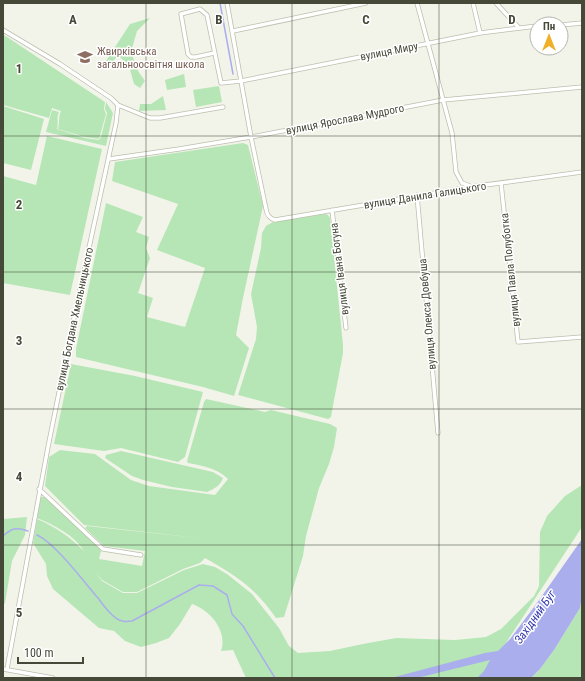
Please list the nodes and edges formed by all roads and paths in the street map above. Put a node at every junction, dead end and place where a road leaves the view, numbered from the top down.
1 (227, 3) edge
2 (366, 3) edge
3 (417, 3) edge
4 (473, 3) edge
5 (496, 3) edge
6 (582, 23) edge
7 (569, 24) edge
8 (529, 27) edge
9 (519, 28) junction
10 (3, 30) edge
11 (233, 31) junction
12 (480, 33) junction
13 (427, 43) junction
14 (214, 53) junction
15 (241, 81) junction
16 (582, 87) edge
17 (443, 100) junction
18 (118, 105) junction
19 (223, 107) dead end
20 (251, 137) junction
21 (109, 159) junction
22 (582, 172) edge
23 (501, 183) junction
24 (470, 186) junction
25 (417, 195) junction
26 (332, 210) junction
27 (346, 328) dead end
28 (582, 337) edge
29 (438, 433) dead end
30 (40, 489) junction
31 (140, 555) dead end
32 (5, 669) edge
33 (53, 678) edge

1 - 11 street
2 - 11 street
3 - 13 street
4 - 12 street
5 - 9 street
6 - 7 street
8 - 9 street, вулиця Миру
9 - 12 street, вулиця Миру
10 - 18 street
11 - 15 street
12 - 13 street, вулиця Миру
13 - 15 street, вулиця Миру
13 - 17 street
14 - 14 street
14 - 15 street, вулиця Миру
15 - 20 street
16 - 17 street, вулиця Ярослава Мудрого
17 - 20 street, вулиця Ярослава Мудрого
17 - 24 street
18 - 19 street
18 - 21 street, вулиця Богдана Хмельницького
20 - 21 street, вулиця Ярослава Мудрого
20 - 26 street, вулиця Данила Галицького
21 - 30 street, вулиця Богдана Хмельницького
22 - 23 street, вулиця Данила Галицького
23 - 24 street, вулиця Данила Галицького
23 - 28 street, вулиця Павла Полуботка
24 - 25 street, вулиця Данила Галицького
25 - 26 street, вулиця Данила Галицького
25 - 29 street, вулиця Олекса Довбуша
26 - 27 street, вулиця Івана Богуна
30 - 31 street
30 - 32 street, вулиця Богдана Хмельницького
32 - 33 street

